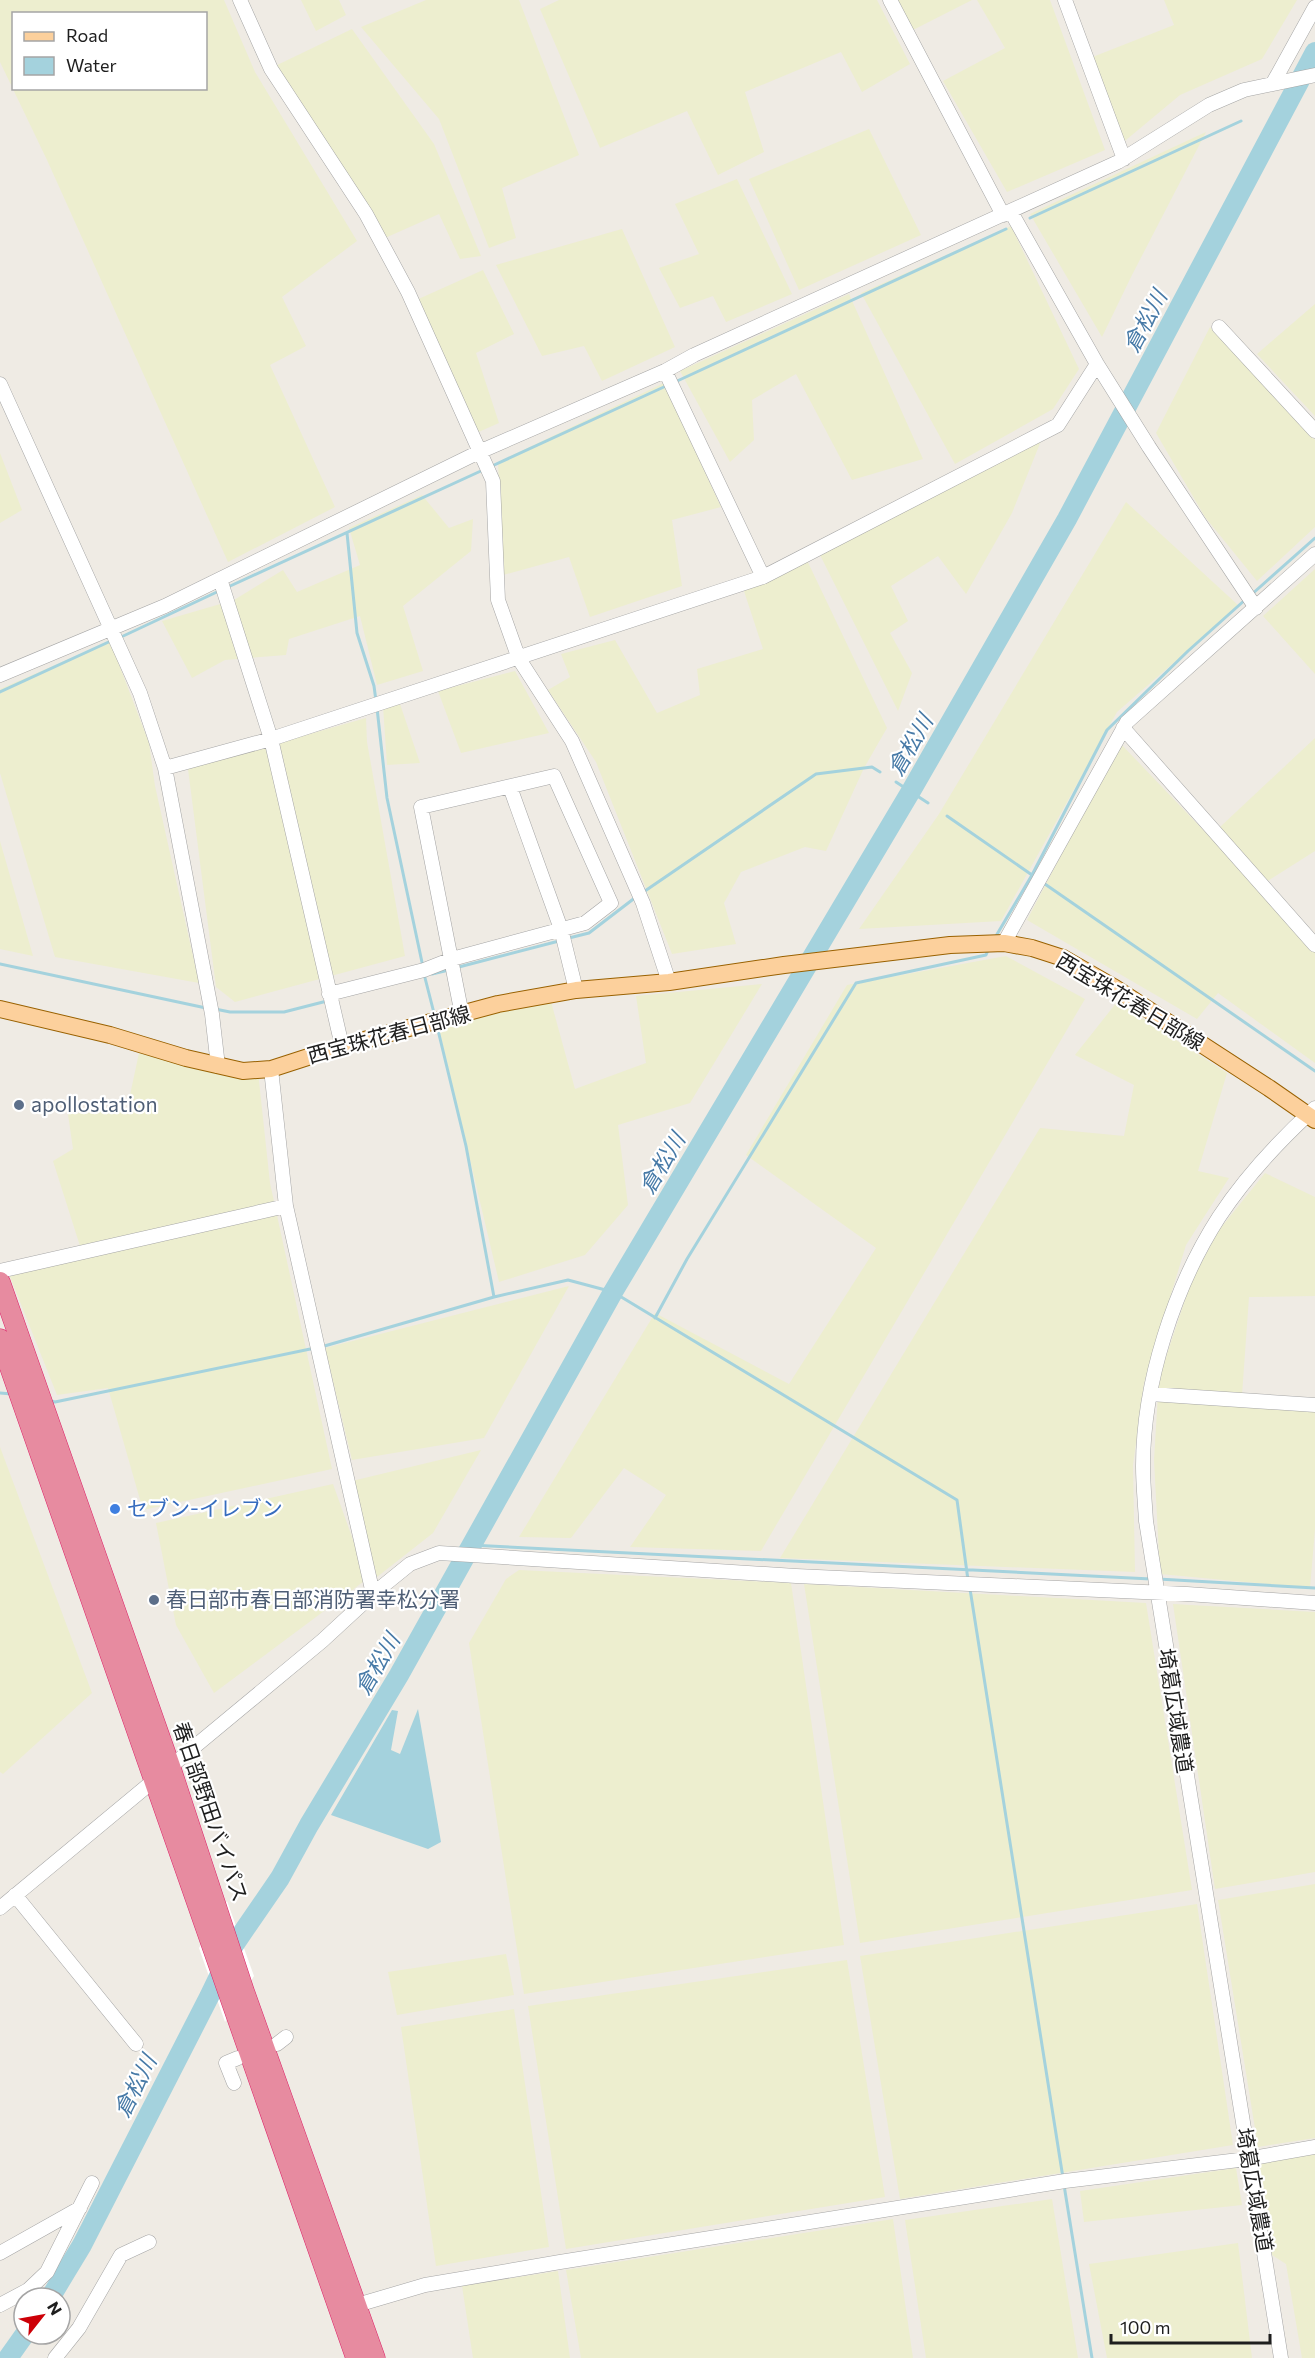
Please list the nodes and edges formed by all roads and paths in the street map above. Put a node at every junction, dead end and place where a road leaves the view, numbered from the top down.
1 (240, 0) edge
2 (890, 0) edge
3 (1065, 0) edge
4 (1315, 7) edge
5 (1315, 75) edge
6 (1274, 83) junction
7 (1124, 159) junction
8 (1007, 213) junction
9 (1219, 327) dead end
10 (1097, 364) junction
11 (666, 374) junction
12 (0, 384) edge
13 (1315, 431) edge
14 (481, 457) junction
15 (1315, 554) edge
16 (763, 577) junction
17 (220, 579) junction
18 (1251, 600) junction
19 (111, 628) junction
20 (519, 659) junction
21 (0, 675) edge
22 (1123, 728) junction
23 (271, 739) junction
24 (165, 768) junction
25 (510, 787) junction
26 (561, 929) junction
27 (1004, 943) junction
28 (1315, 945) edge
29 (452, 959) junction
30 (669, 982) junction
31 (576, 990) junction
32 (330, 994) junction
33 (0, 1009) edge
34 (462, 1015) junction
35 (342, 1046) junction
36 (218, 1066) junction
37 (271, 1069) junction
38 (1312, 1114) edge
39 (286, 1206) junction
40 (0, 1271) edge
41 (0, 1282) edge
42 (0, 1339) edge
43 (1150, 1394) junction
44 (1315, 1406) edge
45 (1157, 1593) junction
46 (373, 1594) junction
47 (1315, 1603) edge
48 (170, 1766) junction
49 (154, 1779) junction
50 (15, 1896) junction
51 (0, 1908) edge
52 (136, 2044) dead end
53 (238, 2058) dead end
54 (234, 2083) dead end
55 (1315, 2147) edge
56 (1247, 2159) junction
57 (92, 2183) dead end
58 (80, 2208) junction
59 (149, 2242) dead end
60 (0, 2253) edge
61 (0, 2305) edge
62 (357, 2305) junction
63 (55, 2358) edge
64 (356, 2358) edge
65 (375, 2358) edge
66 (1281, 2358) edge

1 - 14 street
2 - 8 street
3 - 7 street
4 - 6 street
5 - 6 street
6 - 7 street
7 - 8 street
8 - 10 street
8 - 11 street
9 - 13 street
10 - 16 street
10 - 18 street
11 - 14 street
11 - 16 street
12 - 19 street
14 - 17 street
14 - 20 street
15 - 18 street
16 - 20 street
17 - 19 street
17 - 23 street
18 - 22 street
19 - 21 street
19 - 24 street
20 - 23 street
20 - 30 street
22 - 27 street
22 - 28 street
23 - 24 street
23 - 32 street
24 - 36 street
25 - 26 street
25 - 26 street
25 - 29 street
26 - 29 street
26 - 31 street
27 - 30 main road, 西宝珠花春日部線
27 - 38 main road, 西宝珠花春日部線
29 - 32 street
29 - 34 street
30 - 31 main road, 西宝珠花春日部線
31 - 34 main road, 西宝珠花春日部線
32 - 35 street
33 - 36 main road, 西宝珠花春日部線
34 - 35 main road, 西宝珠花春日部線
35 - 37 main road, 西宝珠花春日部線
36 - 37 main road, 西宝珠花春日部線
37 - 39 street
38 - 43 street, 埼葛広域農道
39 - 40 street
39 - 46 street
41 - 48 highway, 春日部野田バイパス
42 - 49 highway, 春日部野田バイパス
43 - 44 street
43 - 45 street, 埼葛広域農道
45 - 46 street
45 - 47 street
45 - 56 street, 埼葛広域農道
46 - 48 street
48 - 49 street
48 - 62 highway, 春日部野田バイパス
49 - 50 street
49 - 64 highway, 春日部野田バイパス
50 - 51 street
50 - 52 street
53 - 54 street
55 - 56 street
56 - 62 street
56 - 66 street, 埼葛広域農道
57 - 58 street
58 - 60 street
58 - 61 street
59 - 63 street
62 - 65 highway, 春日部野田バイパス

